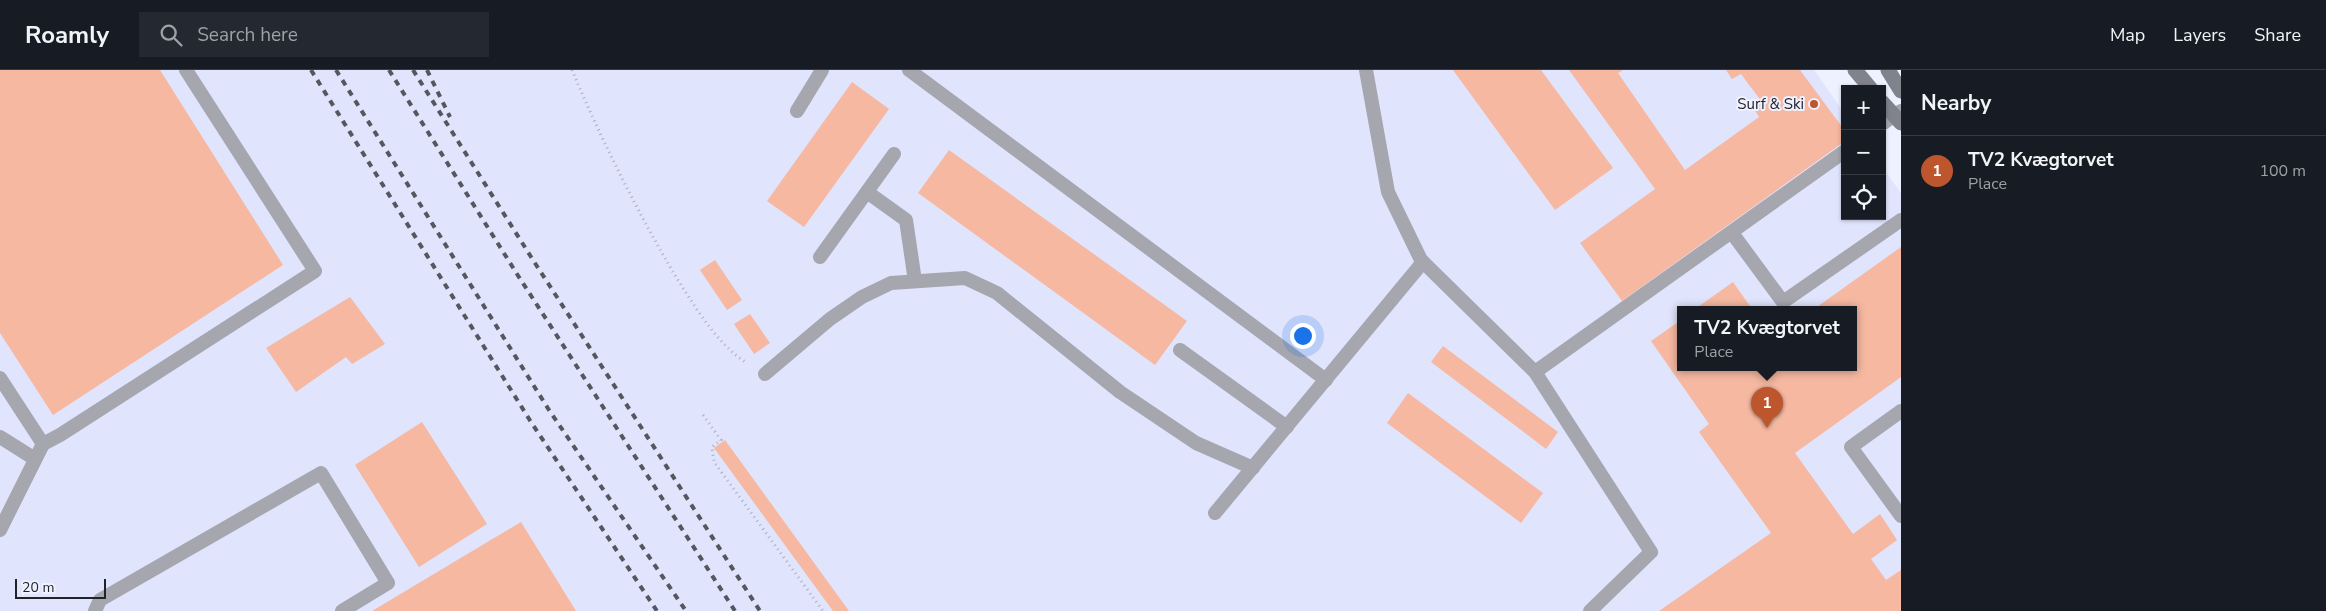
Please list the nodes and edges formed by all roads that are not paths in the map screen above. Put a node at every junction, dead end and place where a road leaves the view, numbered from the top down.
1 (186, 70) edge
2 (822, 70) edge
3 (909, 70) edge
4 (1366, 70) edge
5 (1855, 70) edge
6 (1888, 70) edge
7 (1868, 85) edge
8 (1901, 91) edge
9 (1886, 107) edge
10 (797, 111) dead end
11 (1895, 118) edge
12 (894, 154) dead end
13 (1841, 154) edge
14 (867, 192) junction
15 (1901, 220) edge
16 (1732, 233) junction
17 (820, 258) dead end
18 (1423, 262) junction
19 (915, 281) junction
20 (1180, 350) dead end
21 (1535, 372) junction
22 (764, 374) road end
23 (0, 378) edge
24 (1326, 380) junction
25 (1901, 411) edge
26 (1287, 427) junction
27 (0, 437) edge
28 (43, 444) junction
29 (35, 460) junction
30 (1253, 468) junction
31 (1215, 513) dead end
32 (1901, 516) edge
33 (0, 530) edge
34 (95, 611) edge
35 (342, 611) edge
36 (1590, 611) edge

1 - 28 lane
2 - 10 lane
3 - 24 lane
4 - 18 lane
5 - 7 street
6 - 8 street
9 - 11 street
12 - 14 lane
13 - 16 lane
14 - 17 lane
14 - 19 lane
15 - 16 lane
16 - 21 lane
18 - 21 lane
18 - 24 lane
19 - 22 lane
19 - 30 lane
20 - 26 lane
21 - 36 lane
23 - 28 lane
24 - 26 lane
25 - 32 lane
26 - 30 lane
27 - 29 lane
28 - 29 lane
29 - 33 lane
30 - 31 lane
34 - 35 lane

